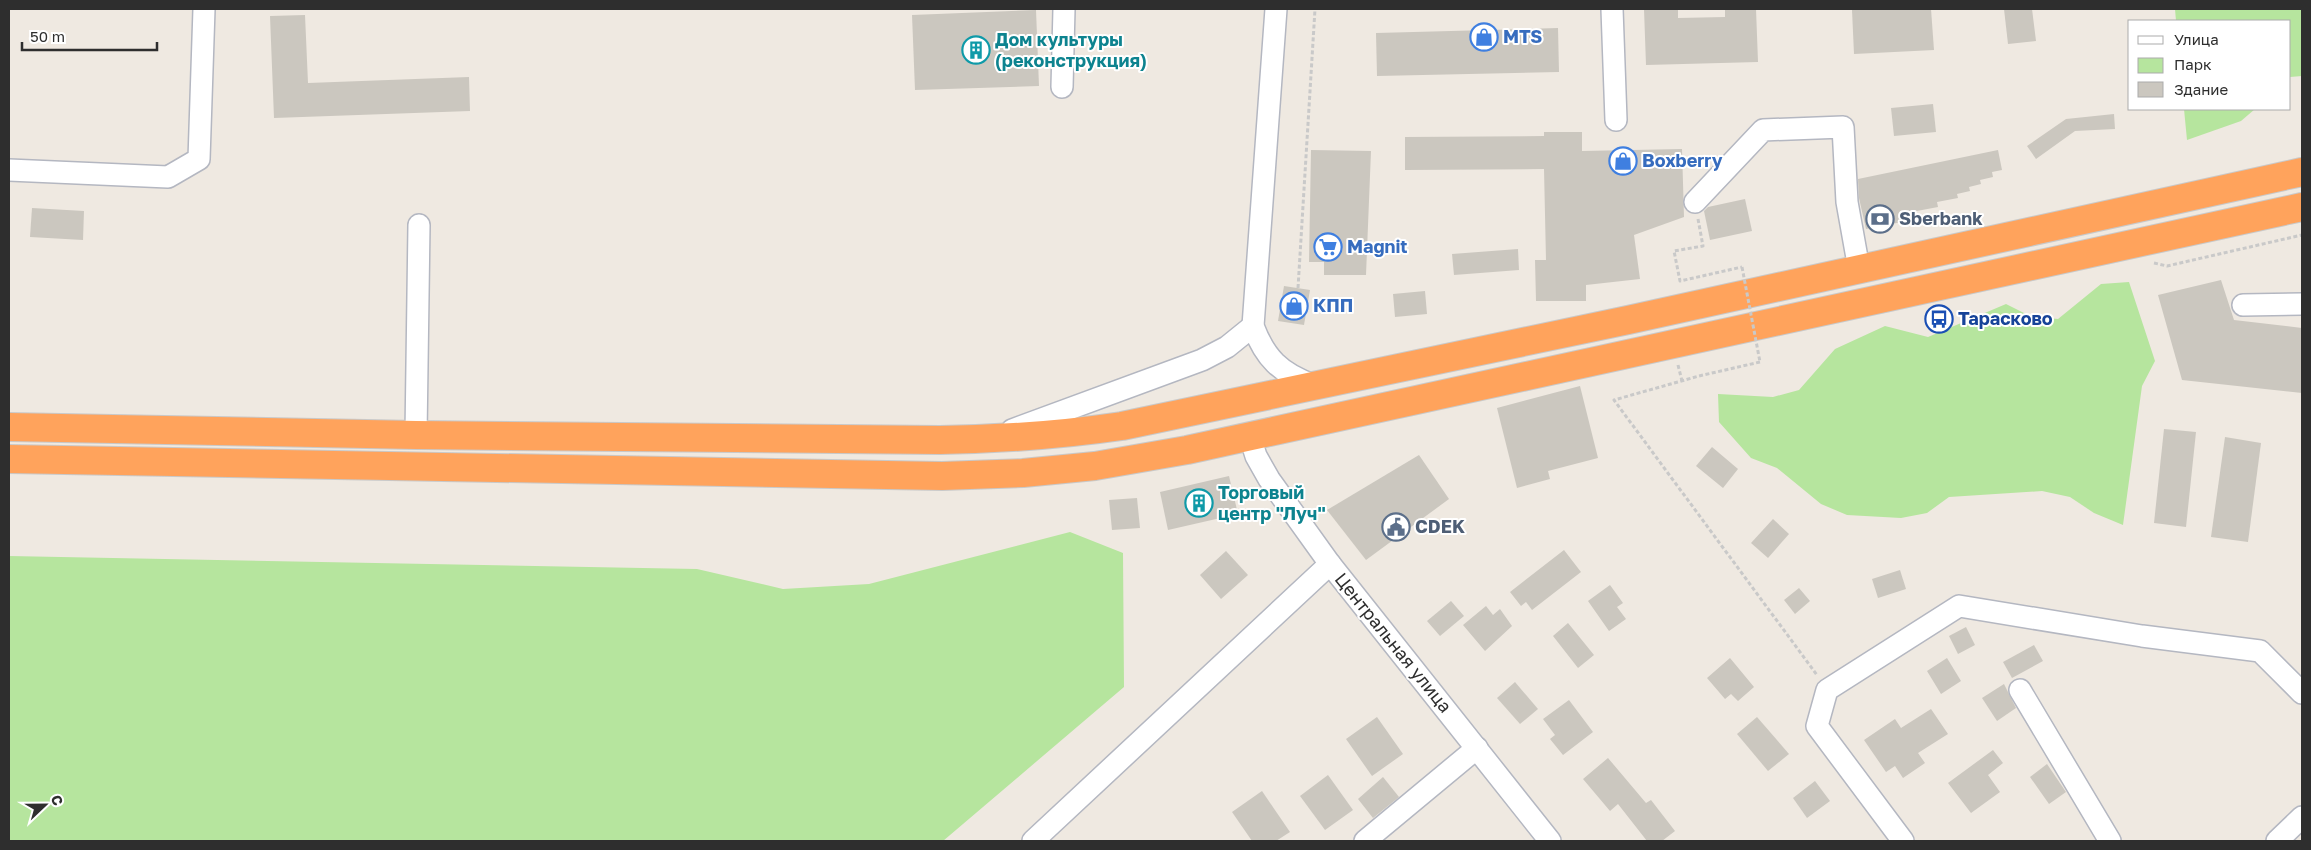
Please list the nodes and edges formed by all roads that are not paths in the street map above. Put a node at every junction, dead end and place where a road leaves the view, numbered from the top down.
1 (204, 9) edge
2 (1064, 9) edge
3 (1276, 9) edge
4 (1612, 9) edge
5 (1062, 87) dead end
6 (1616, 120) dead end
7 (9, 170) edge
8 (2302, 172) edge
9 (1695, 202) road end
10 (2302, 207) edge
11 (419, 225) dead end
12 (1859, 269) junction
13 (2302, 304) edge
14 (2243, 305) dead end
15 (1253, 326) junction
16 (1312, 385) junction
17 (9, 427) edge
18 (416, 435) junction
19 (1250, 437) junction
20 (975, 440) junction
21 (9, 459) edge
22 (1330, 564) junction
23 (2020, 690) dead end
24 (2302, 693) edge
25 (1477, 748) junction
26 (2302, 817) edge
27 (1033, 841) edge
28 (1365, 841) edge
29 (1550, 841) edge
30 (1903, 841) edge
31 (2110, 841) edge
32 (2277, 841) edge

1 - 7 street
2 - 5 street
3 - 15 street
4 - 6 street
8 - 12 highway
9 - 12 street
10 - 19 highway
11 - 18 street
12 - 16 highway
13 - 14 street
15 - 16 street
15 - 20 street
16 - 20 highway
17 - 18 highway
18 - 20 highway
19 - 21 highway
19 - 22 street, Центральная улица
22 - 25 street, Центральная улица
22 - 27 street
23 - 31 street
24 - 30 street
25 - 28 street
25 - 29 street, Центральная улица
26 - 32 street

